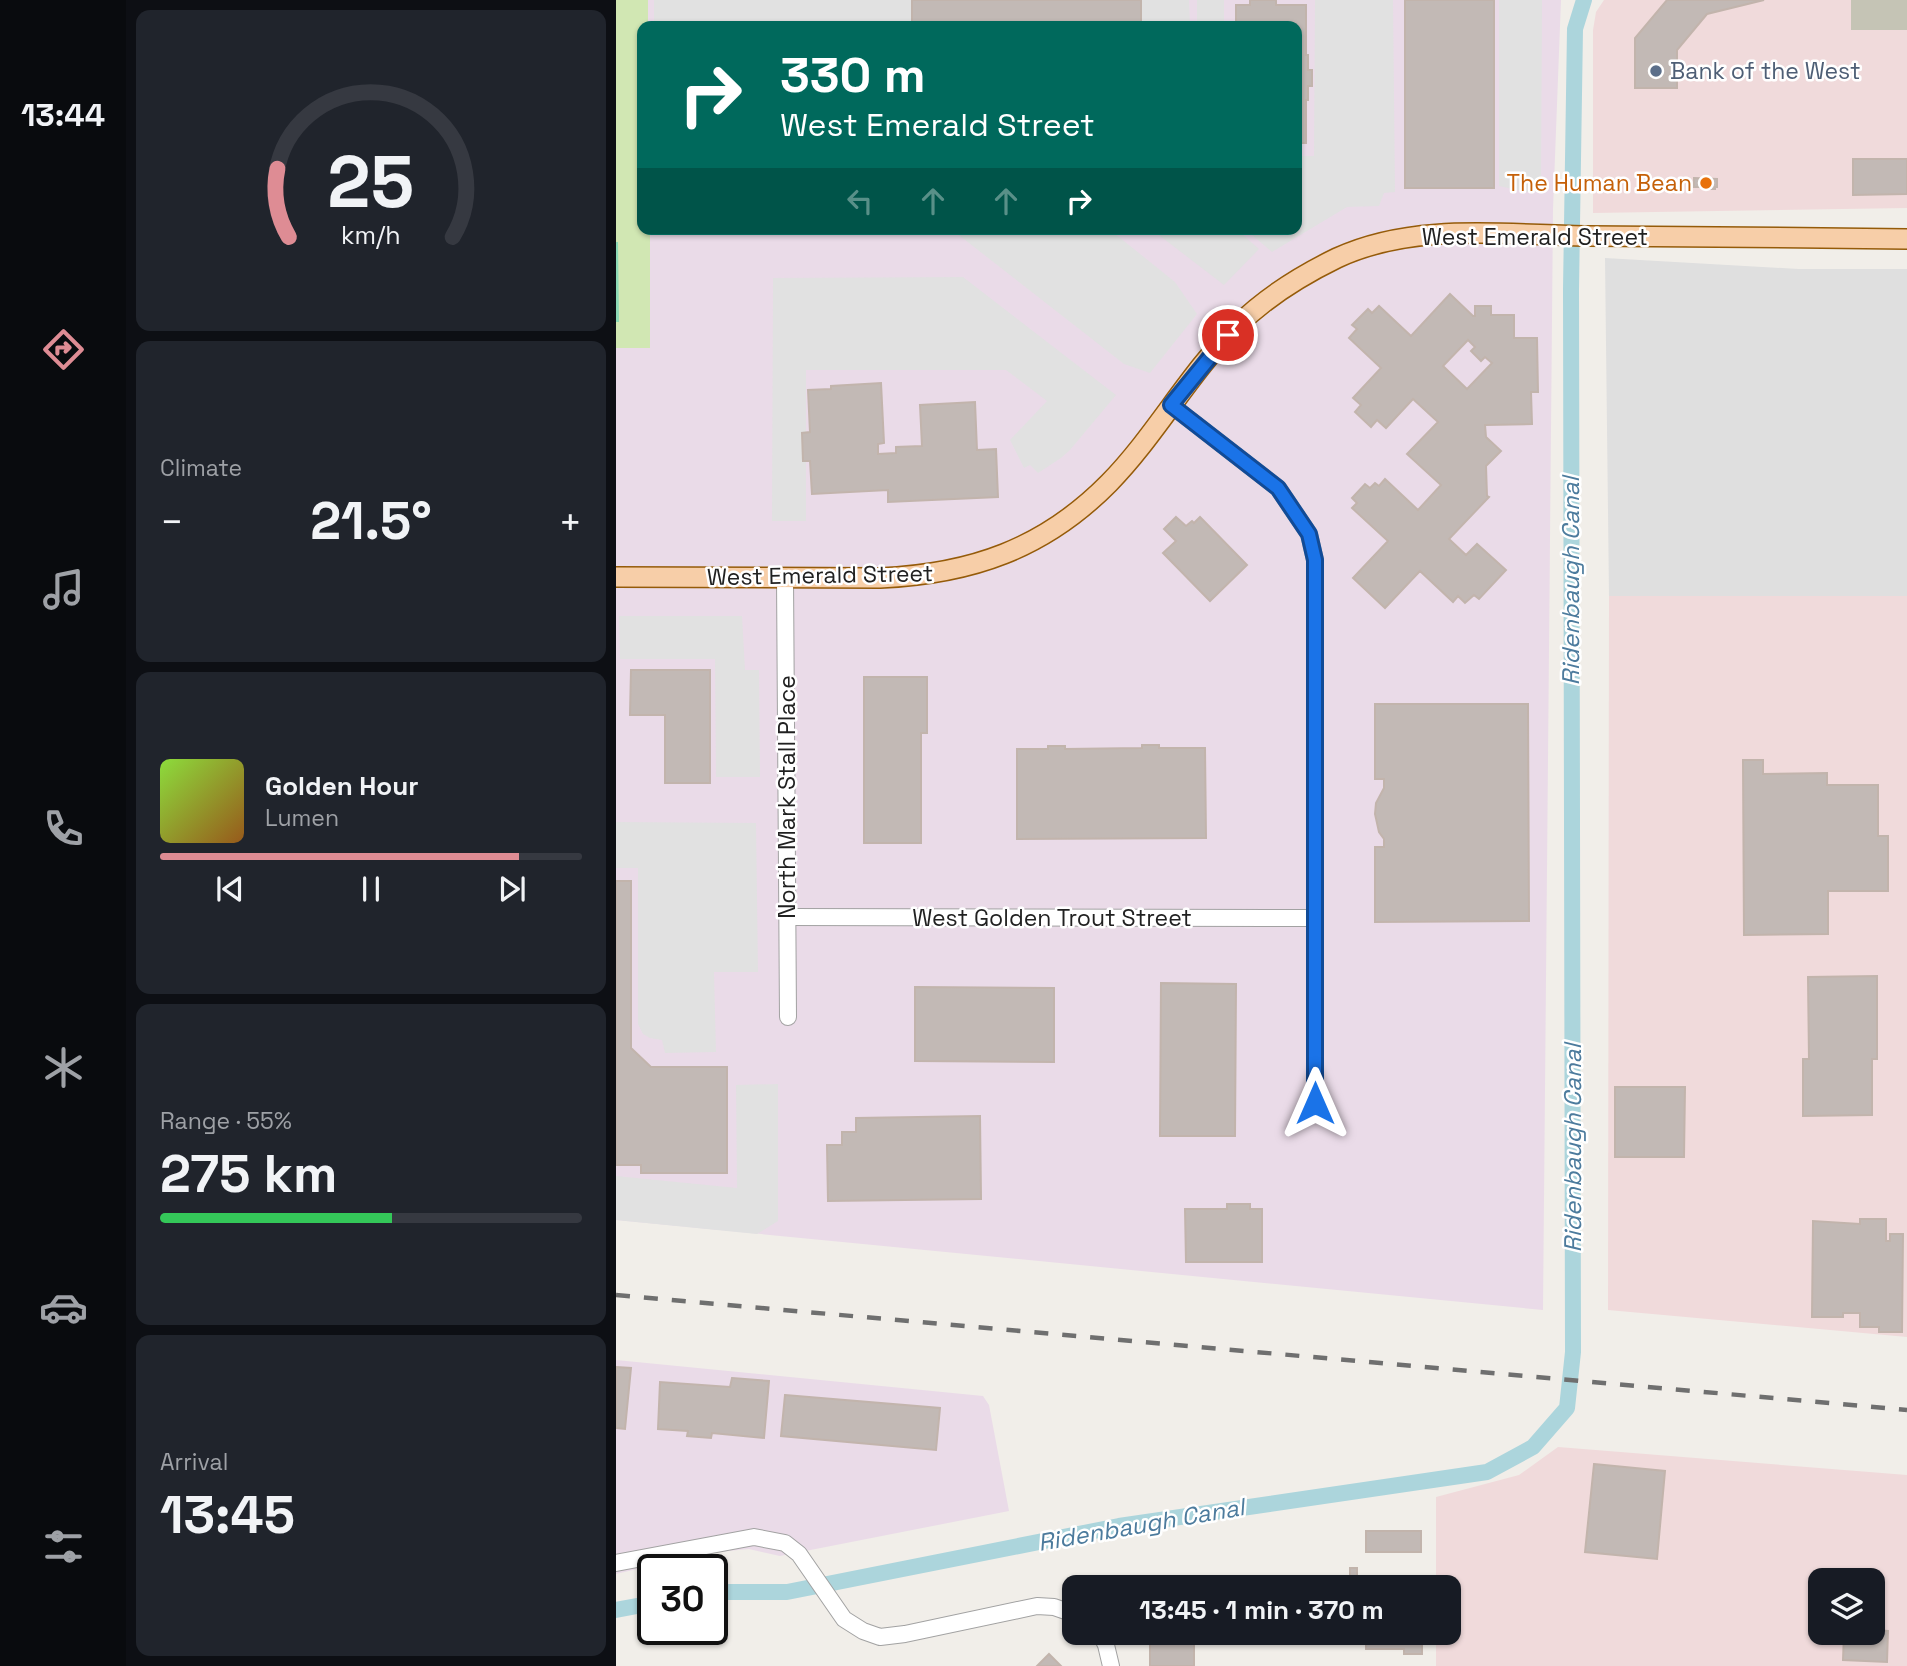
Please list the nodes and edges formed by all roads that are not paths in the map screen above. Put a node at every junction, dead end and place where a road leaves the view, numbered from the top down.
1 (1907, 239) edge
2 (1171, 405) junction
3 (616, 577) edge
4 (785, 578) junction
5 (788, 917) junction
6 (1315, 918) junction
7 (788, 1017) dead end
8 (1315, 1103) dead end
9 (616, 1563) edge
10 (1062, 1610) edge
11 (1107, 1645) edge
12 (1111, 1666) edge

1 - 2 main road, West Emerald Street
2 - 4 main road, West Emerald Street
2 - 6 street
3 - 4 main road, West Emerald Street
4 - 5 street, North Mark Stall Place
5 - 6 street, West Golden Trout Street
5 - 7 street, North Mark Stall Place
6 - 8 street
9 - 10 street
11 - 12 street

